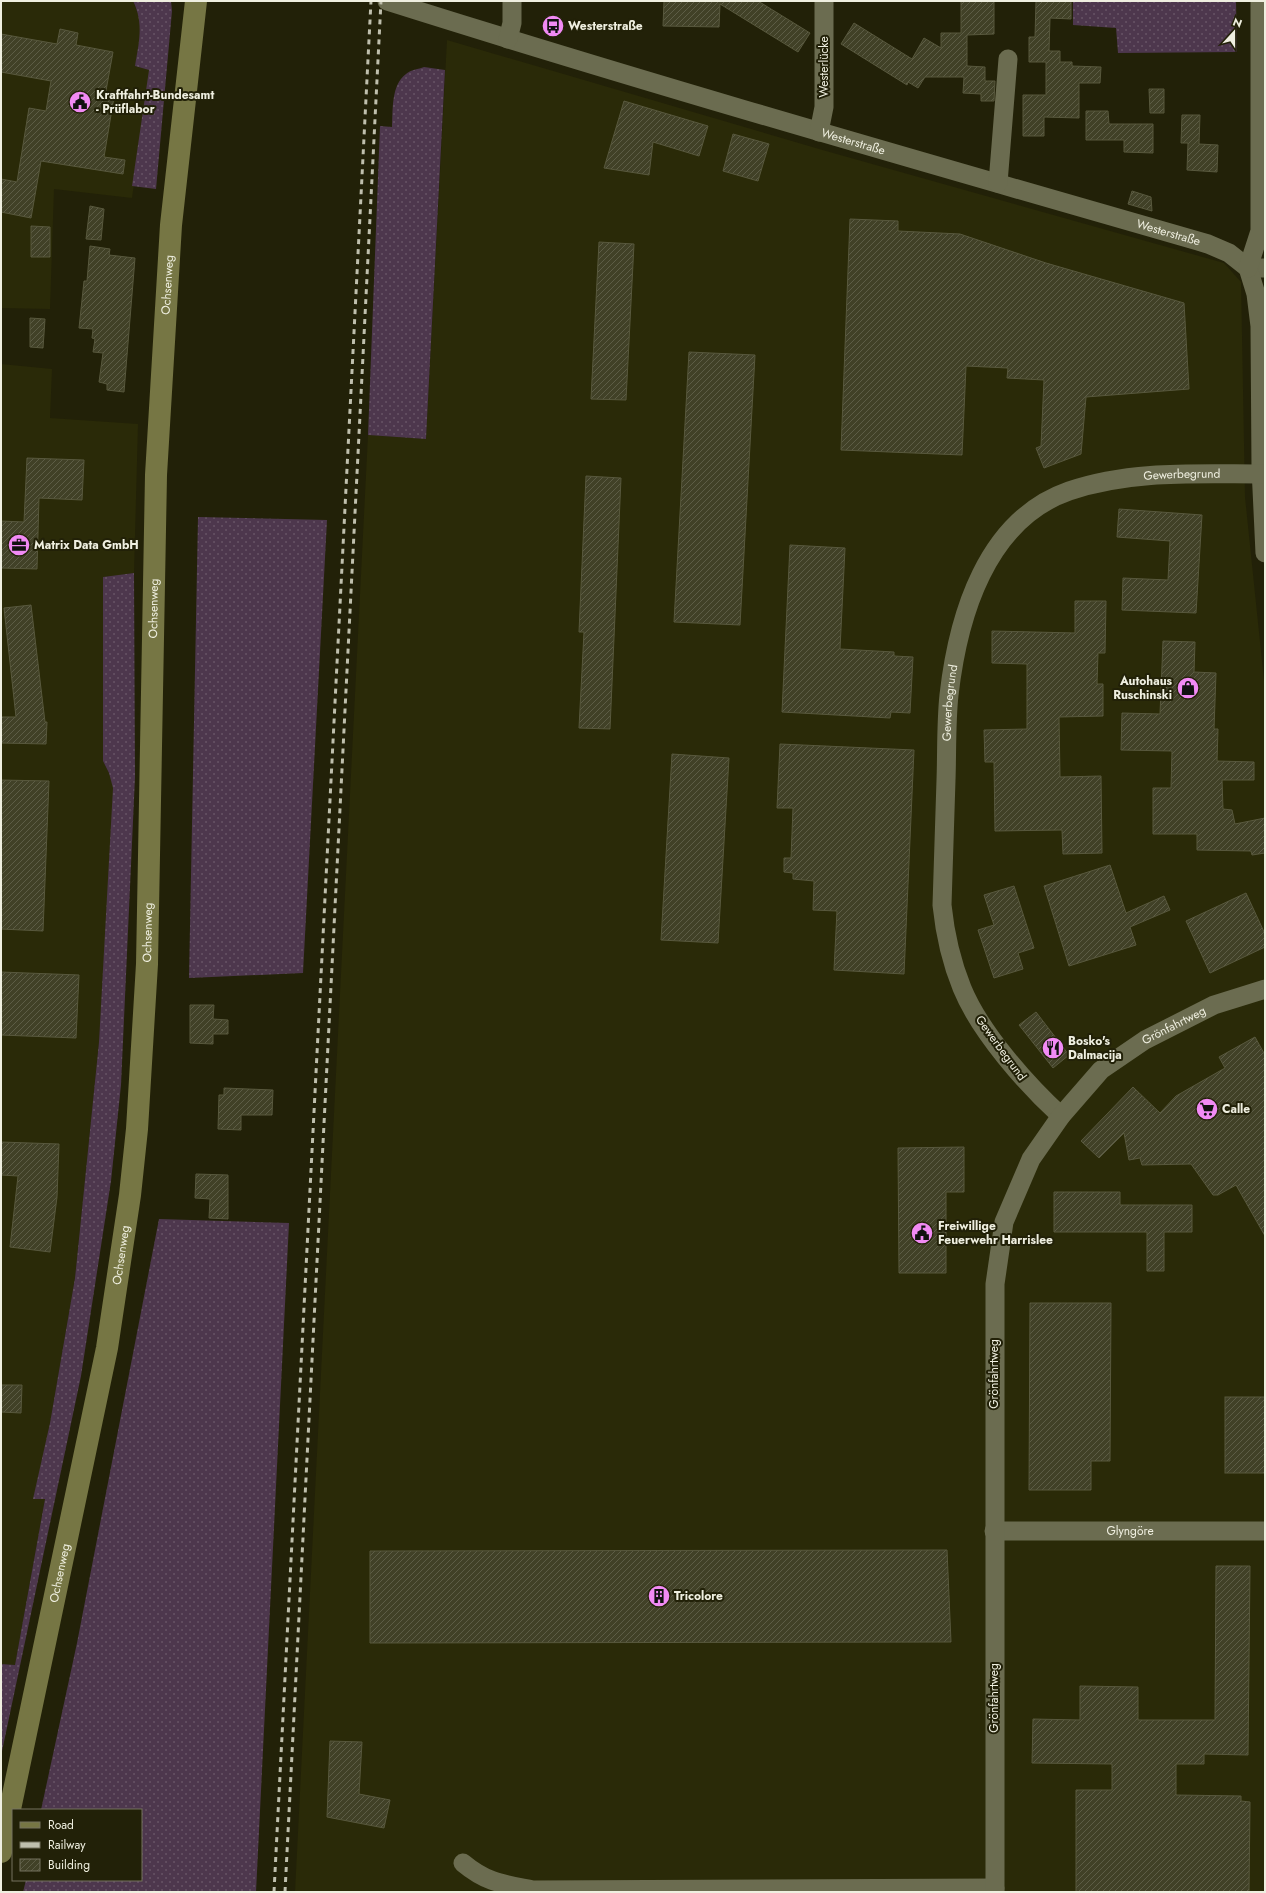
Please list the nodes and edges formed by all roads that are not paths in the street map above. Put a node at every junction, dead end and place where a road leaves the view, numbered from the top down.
1 (196, 1) edge
2 (387, 1) edge
3 (512, 1) edge
4 (824, 1) edge
5 (1260, 1) edge
6 (508, 39) junction
7 (1008, 59) dead end
8 (818, 132) junction
9 (998, 183) junction
10 (1256, 268) edge
11 (1261, 474) junction
12 (1265, 553) edge
13 (1265, 989) edge
14 (1061, 1116) junction
15 (994, 1530) junction
16 (1265, 1531) edge
17 (1, 1852) edge
18 (463, 1863) dead end
19 (995, 1890) edge

1 - 17 main road, Ochsenweg
2 - 6 street, Westerstraße
3 - 6 street
4 - 8 street, Westerlücke
5 - 10 street
6 - 8 street, Westerstraße
7 - 9 street
8 - 9 street, Westerstraße
9 - 10 street, Westerstraße
10 - 11 street
11 - 12 street
11 - 14 street, Gewerbegrund
13 - 14 street, Grönfahrtweg
14 - 15 street, Grönfahrtweg
15 - 16 street, Glyngöre
15 - 19 street, Grönfahrtweg
18 - 19 street

